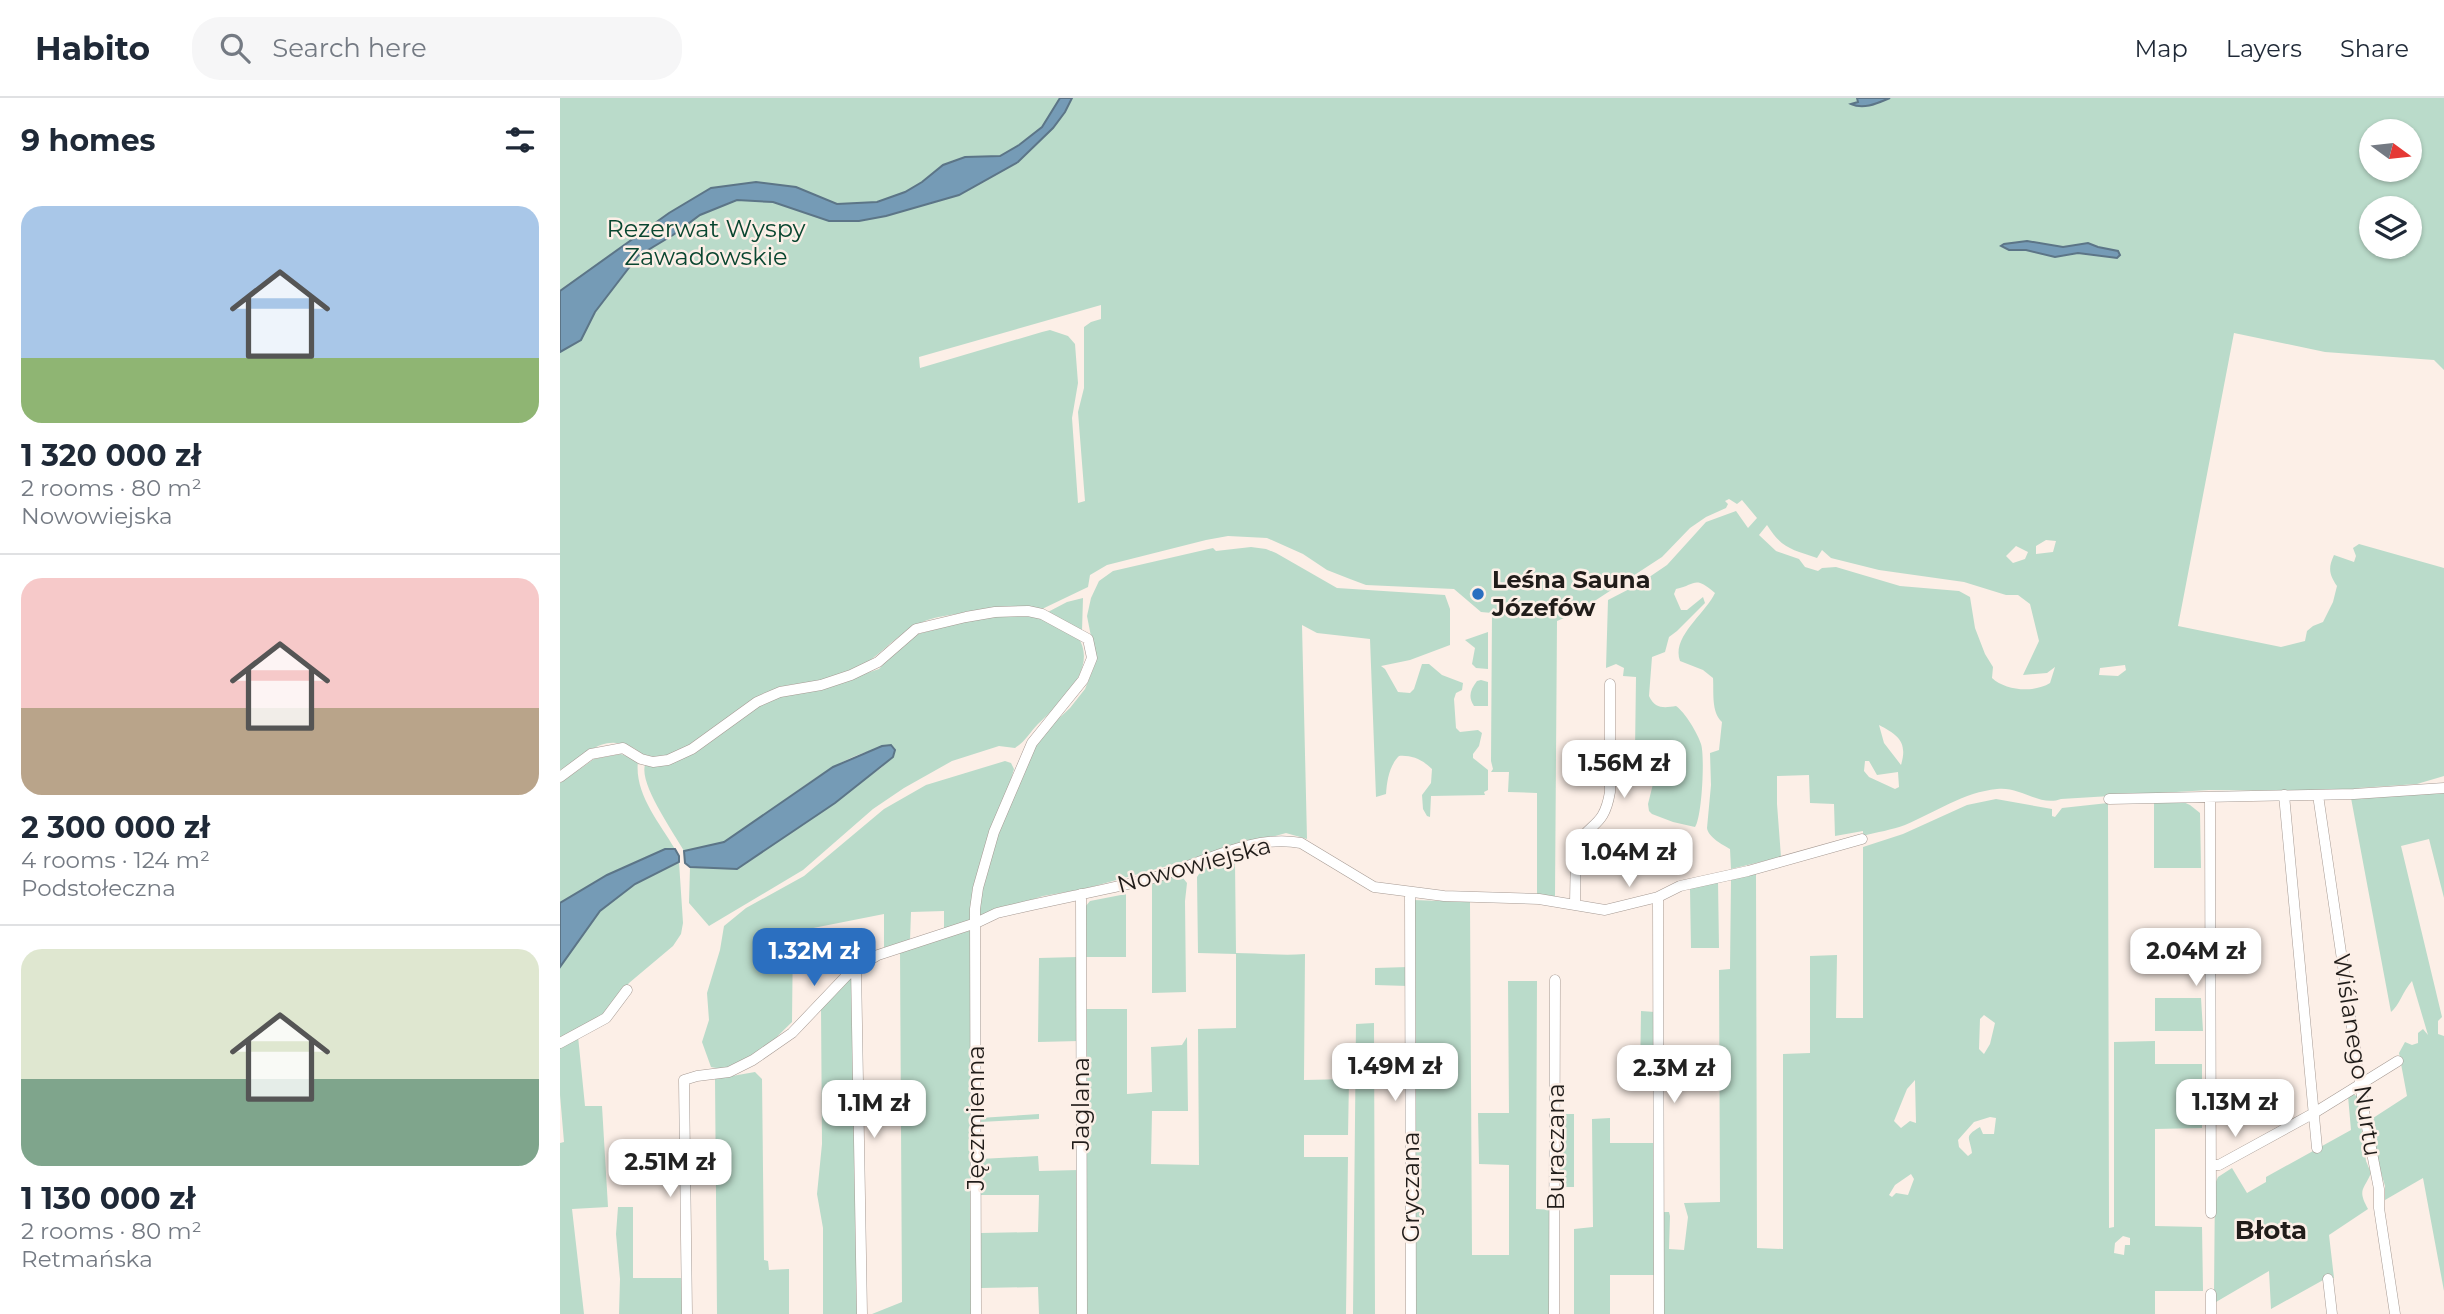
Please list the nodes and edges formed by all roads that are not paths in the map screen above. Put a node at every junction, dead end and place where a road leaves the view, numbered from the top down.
1 (1611, 684) dead end
2 (560, 777) edge
3 (2444, 788) edge
4 (2284, 795) junction
5 (2318, 795) junction
6 (2210, 797) junction
7 (2109, 799) dead end
8 (1862, 839) dead end
9 (1410, 892) junction
10 (1081, 894) junction
11 (1658, 897) junction
12 (1575, 904) junction
13 (976, 923) junction
14 (856, 967) junction
15 (1556, 980) dead end
16 (627, 990) dead end
17 (560, 1043) edge
18 (2398, 1061) dead end
19 (2360, 1083) junction
20 (2314, 1113) junction
21 (2318, 1148) dead end
22 (2211, 1165) junction
23 (2211, 1213) dead end
24 (2328, 1279) dead end
25 (2211, 1294) dead end
26 (687, 1314) edge
27 (862, 1314) edge
28 (976, 1314) edge
29 (1082, 1314) edge
30 (1411, 1314) edge
31 (1555, 1314) edge
32 (1659, 1314) edge
33 (2211, 1314) edge
34 (2332, 1314) edge
35 (2395, 1314) edge

1 - 12 street
2 - 13 street, Jęczmienna
3 - 5 street
4 - 5 street
4 - 6 street
4 - 20 street
5 - 19 street, Wiślanego Nurtu
6 - 7 street
6 - 22 street
8 - 11 street, Nowowiejska
9 - 10 street, Nowowiejska
9 - 12 street, Nowowiejska
9 - 30 street, Gryczana
10 - 13 street, Nowowiejska
10 - 29 street, Jaglana
11 - 12 street, Nowowiejska
11 - 32 street
13 - 14 street, Nowowiejska
13 - 28 street, Jęczmienna
14 - 26 street, Nowowiejska
14 - 27 street
15 - 31 street, Buraczana
16 - 17 street
18 - 19 street
19 - 20 street
19 - 35 street, Wiślanego Nurtu
20 - 21 street
20 - 22 street
22 - 23 street
24 - 34 street
25 - 33 street

